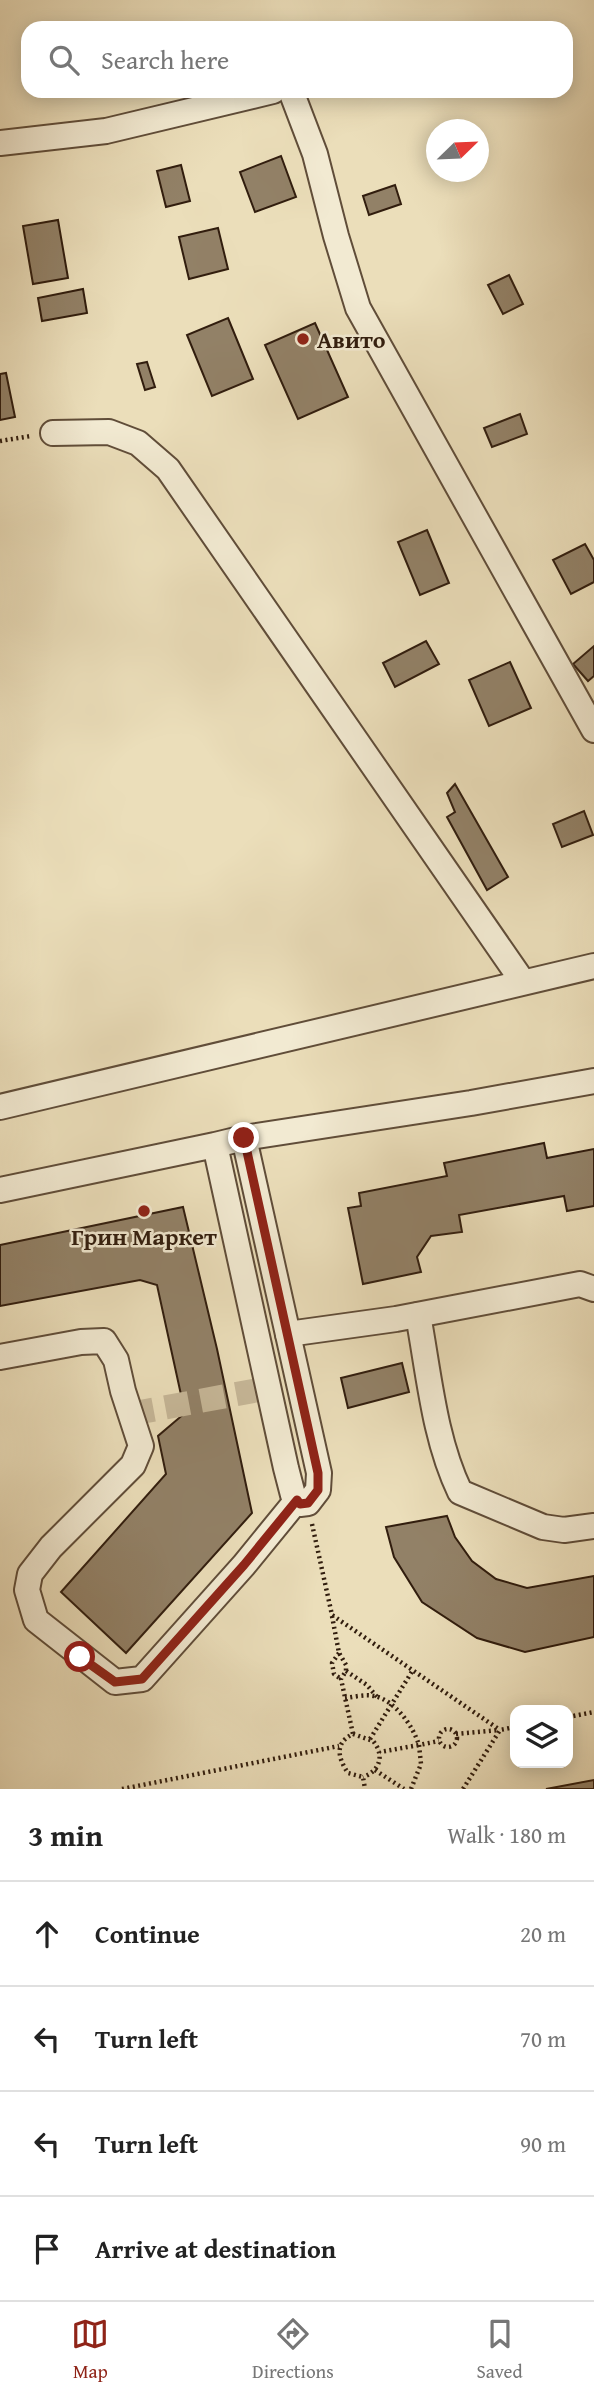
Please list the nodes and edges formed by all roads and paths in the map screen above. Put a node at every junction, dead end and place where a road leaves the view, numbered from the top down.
1 (244, 98) edge
2 (294, 98) edge
3 (0, 143) edge
4 (53, 433) dead end
5 (594, 730) edge
6 (594, 966) edge
7 (523, 982) junction
8 (594, 1081) edge
9 (0, 1107) edge
10 (244, 1138) junction
11 (215, 1145) junction
12 (0, 1190) edge
13 (594, 1289) edge
14 (418, 1315) junction
15 (288, 1334) junction
16 (0, 1357) edge
17 (302, 1502) junction
18 (594, 1526) edge
19 (332, 1615) junction
20 (339, 1653) junction
21 (413, 1670) junction
22 (346, 1671) junction
23 (341, 1679) junction
24 (345, 1698) junction
25 (377, 1698) junction
26 (392, 1706) junction
27 (594, 1712) edge
28 (573, 1716) edge
29 (510, 1728) edge
30 (500, 1730) junction
31 (353, 1734) junction
32 (456, 1734) junction
33 (370, 1739) junction
34 (439, 1741) junction
35 (419, 1745) junction
36 (339, 1746) junction
37 (380, 1752) junction
38 (375, 1770) junction
39 (363, 1777) junction
40 (122, 1789) edge
41 (365, 1789) edge
42 (404, 1789) edge
43 (411, 1789) edge
44 (463, 1789) edge

1 - 3 street
2 - 5 street
4 - 7 street
6 - 7 street
7 - 9 street
8 - 10 street
10 - 11 street
10 - 15 street
11 - 12 street
11 - 17 street
13 - 14 street
14 - 15 street
14 - 18 street
15 - 17 street
16 - 17 street
17 - 19 path
19 - 20 path
19 - 21 path
20 - 22 path
20 - 23 path
21 - 26 path
21 - 30 path
22 - 23 path
22 - 25 path
23 - 24 path
24 - 25 path
24 - 31 path
25 - 26 path
26 - 33 path
26 - 35 path
27 - 28 path
29 - 30 path
30 - 32 path
30 - 44 path
31 - 33 path
31 - 36 path
32 - 34 path
32 - 34 path
33 - 37 path
34 - 35 path
35 - 37 path
35 - 43 path
36 - 39 path
36 - 40 path
37 - 38 path
38 - 39 path
38 - 42 path
39 - 41 path

